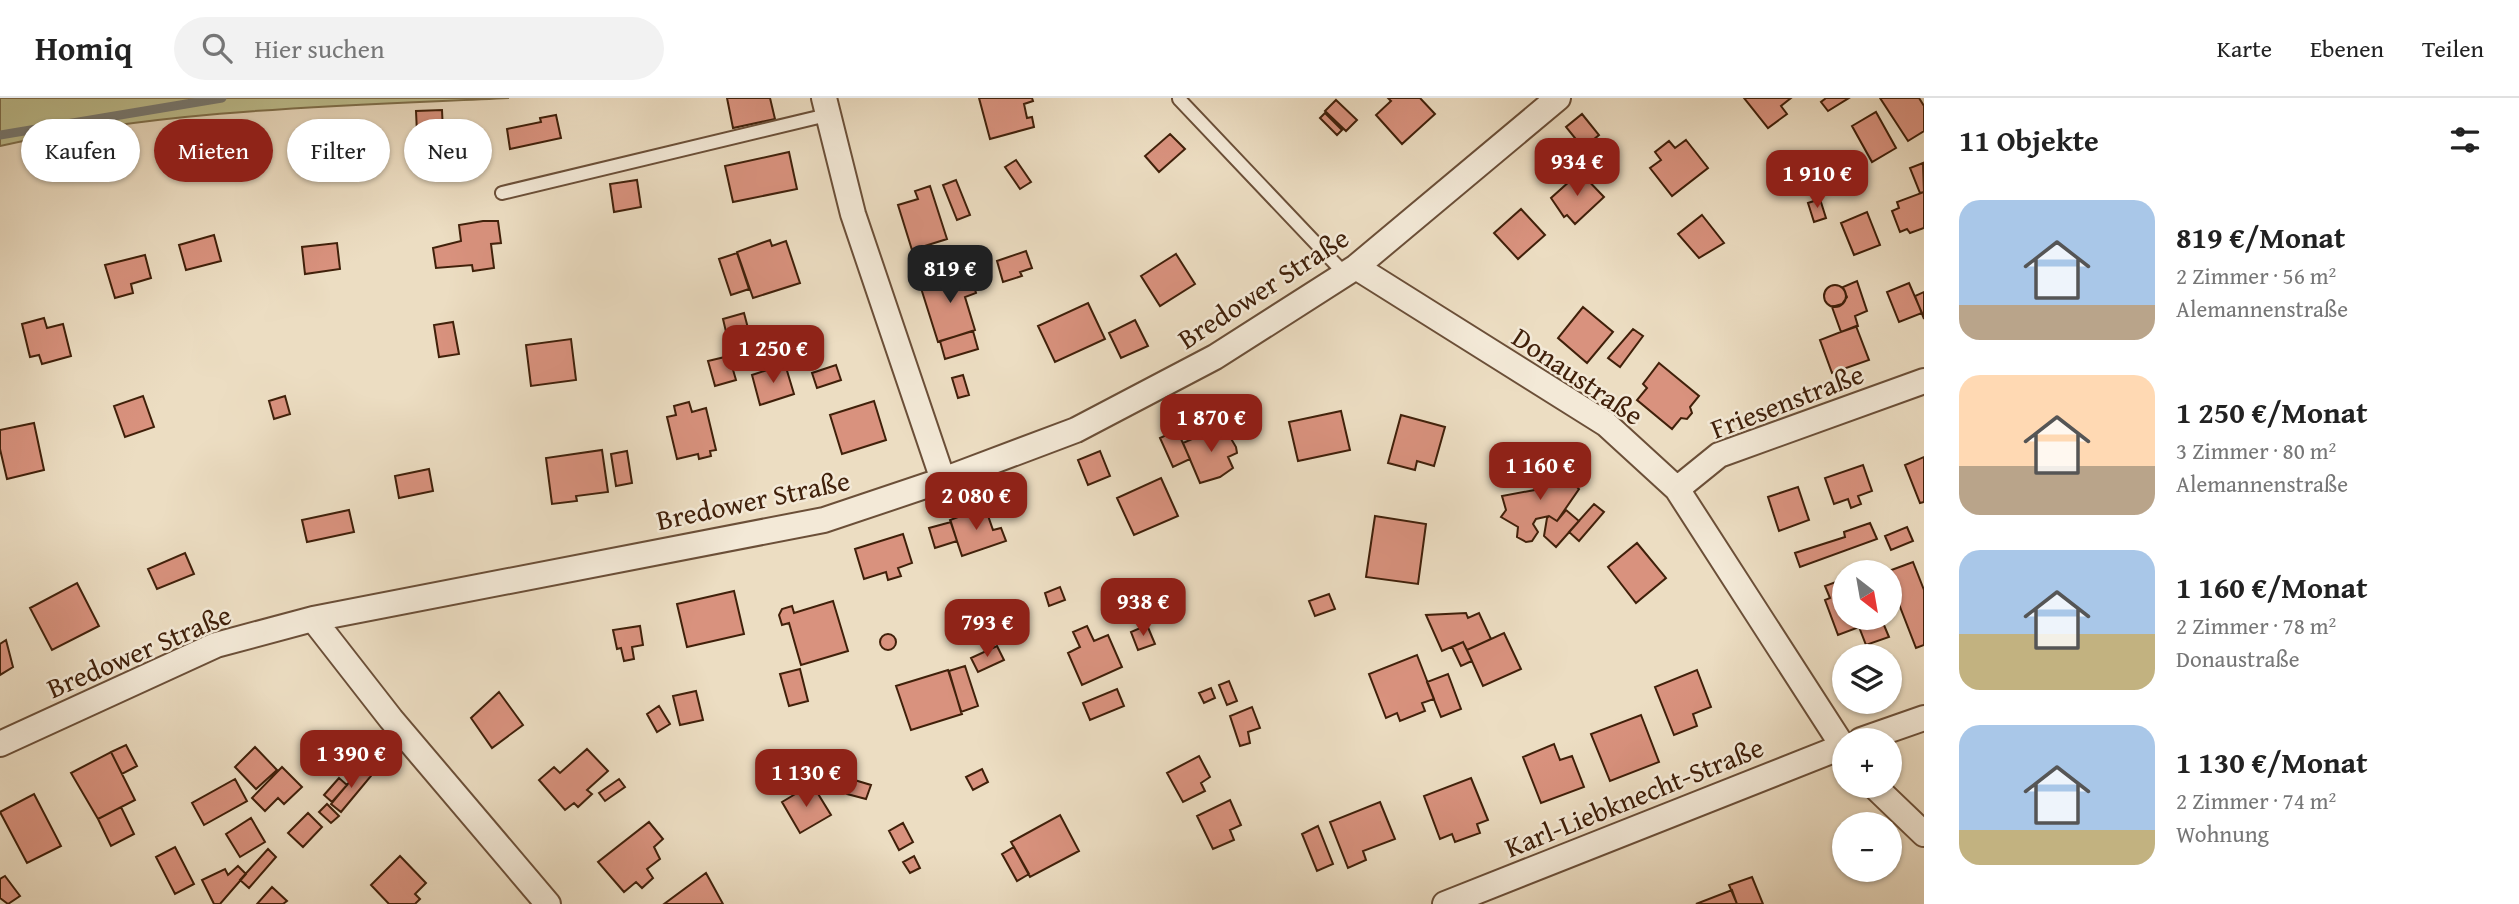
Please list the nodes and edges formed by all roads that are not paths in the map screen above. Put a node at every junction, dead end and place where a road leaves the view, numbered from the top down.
1 (1558, 98) edge
2 (1179, 99) edge
3 (825, 107) edge
4 (502, 193) dead end
5 (1350, 271) junction
6 (1924, 381) edge
7 (943, 480) junction
8 (1677, 489) junction
9 (313, 619) junction
10 (1924, 718) edge
11 (1832, 728) edge
12 (1895, 728) edge
13 (0, 744) edge
14 (1832, 752) edge
15 (1886, 798) edge
16 (1924, 834) edge
17 (548, 904) edge
18 (1445, 904) edge

1 - 5 street, Bredower Straße
2 - 5 lane
3 - 4 lane
3 - 7 street
5 - 7 street, Bredower Straße
5 - 8 street, Donaustraße
6 - 8 street, Friesenstraße
7 - 9 street, Bredower Straße
8 - 11 street, Donaustraße
9 - 13 street, Bredower Straße
9 - 17 street
10 - 12 street
14 - 18 street, Karl-Liebknecht-Straße
15 - 16 street

